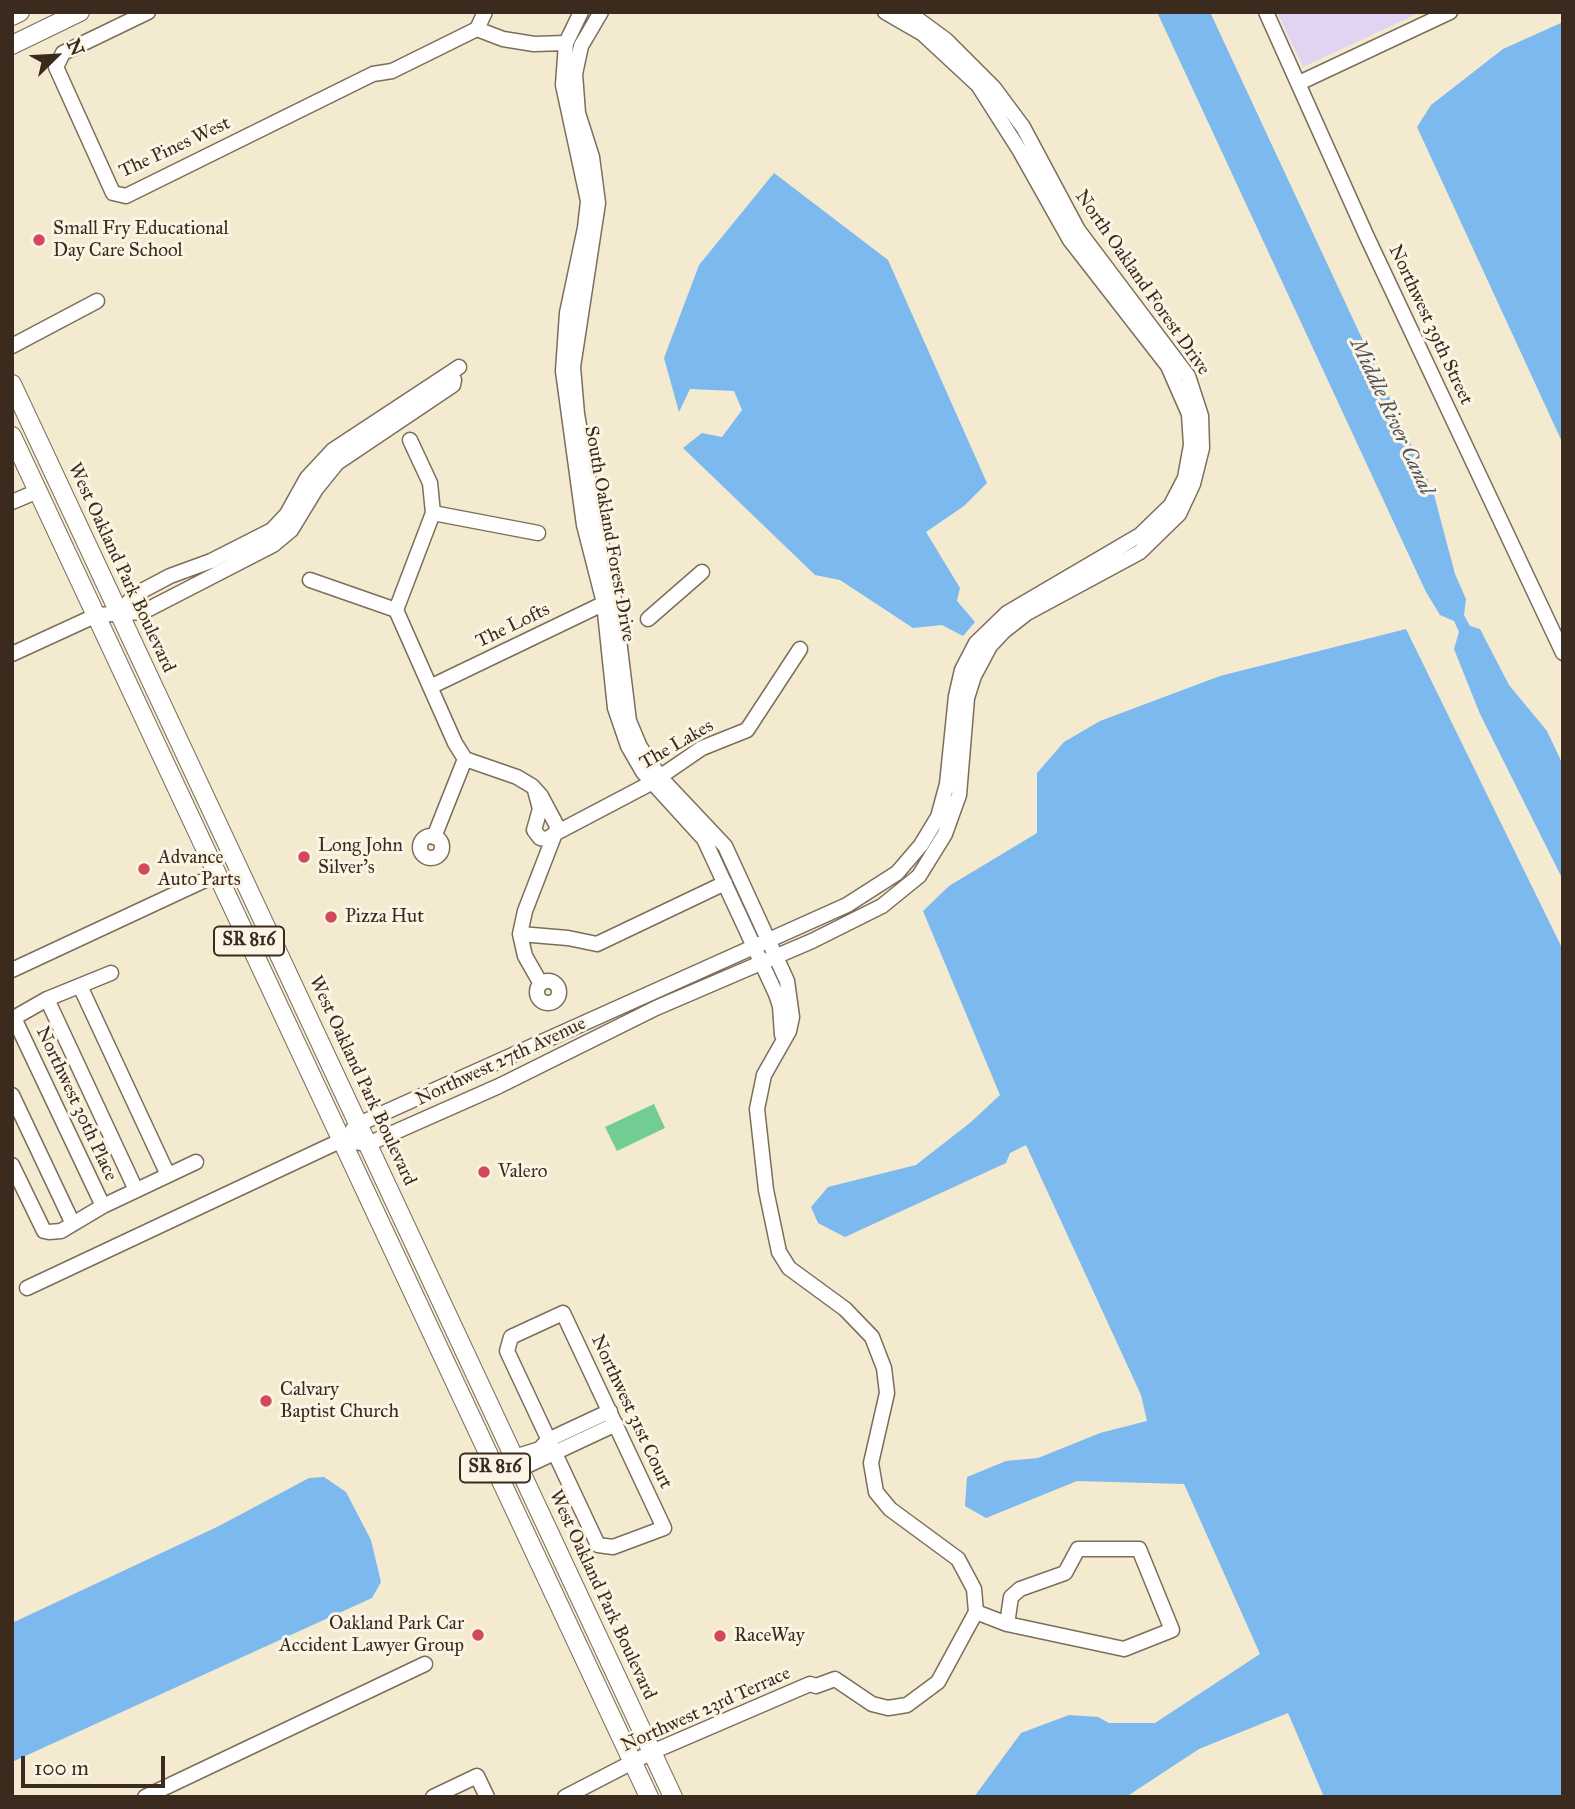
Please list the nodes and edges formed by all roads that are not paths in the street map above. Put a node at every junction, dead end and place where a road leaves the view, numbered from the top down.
1 (20, 12) edge
2 (80, 12) edge
3 (148, 12) edge
4 (485, 12) edge
5 (581, 12) edge
6 (601, 12) edge
7 (885, 12) edge
8 (908, 12) edge
9 (1266, 12) edge
10 (1450, 12) edge
11 (12, 16) edge
12 (477, 29) junction
13 (566, 43) junction
14 (12, 45) edge
15 (1299, 83) junction
16 (97, 301) dead end
17 (12, 346) edge
18 (569, 357) junction
19 (455, 370) dead end
20 (12, 384) edge
21 (12, 436) edge
22 (410, 440) dead end
23 (38, 491) junction
24 (12, 502) edge
25 (433, 513) junction
26 (538, 533) dead end
27 (702, 572) dead end
28 (310, 580) dead end
29 (609, 601) junction
30 (396, 610) junction
31 (119, 611) junction
32 (97, 615) junction
33 (648, 619) dead end
34 (800, 649) dead end
35 (1563, 653) edge
36 (12, 654) edge
37 (429, 688) junction
38 (466, 759) junction
39 (656, 780) junction
40 (550, 828) junction
41 (434, 837) dead end
42 (202, 839) junction
43 (234, 861) junction
44 (218, 874) junction
45 (725, 883) junction
46 (247, 885) junction
47 (520, 934) junction
48 (768, 940) junction
49 (753, 947) junction
50 (776, 955) junction
51 (759, 961) junction
52 (12, 970) edge
53 (111, 973) dead end
54 (541, 984) dead end
55 (80, 986) junction
56 (47, 999) junction
57 (13, 1018) edge
58 (780, 1046) junction
59 (12, 1095) edge
60 (359, 1124) junction
61 (342, 1140) junction
62 (368, 1144) junction
63 (196, 1162) dead end
64 (12, 1165) edge
65 (168, 1175) junction
66 (136, 1189) junction
67 (103, 1206) junction
68 (73, 1224) junction
69 (27, 1289) dead end
70 (613, 1418) junction
71 (551, 1446) junction
72 (488, 1452) junction
73 (517, 1463) junction
74 (499, 1476) junction
75 (529, 1489) junction
76 (976, 1612) junction
77 (1007, 1624) junction
78 (425, 1664) dead end
79 (652, 1752) junction
80 (633, 1762) junction
81 (145, 1797) edge
82 (433, 1797) edge
83 (487, 1797) edge
84 (565, 1797) edge
85 (649, 1797) edge
86 (673, 1797) edge

1 - 11 main road
2 - 14 main road
3 - 12 street, The Pines West
4 - 12 street
5 - 13 street, South Oakland Forest Drive
6 - 18 street, South Oakland Forest Drive
7 - 48 street
8 - 50 street, North Oakland Forest Drive
9 - 15 street, Northwest 39th Street
10 - 15 street
12 - 13 street
13 - 18 street, South Oakland Forest Drive
15 - 35 street, Northwest 39th Street
16 - 17 street
18 - 29 street, South Oakland Forest Drive
19 - 31 street
20 - 31 main road, West Oakland Park Boulevard / SR 816
21 - 23 main road, SR 816
22 - 25 street
23 - 24 street
23 - 32 main road, SR 816
25 - 26 street
25 - 30 street
27 - 33 street
28 - 30 street
29 - 37 street, The Lofts
29 - 39 street, South Oakland Forest Drive
30 - 37 street
31 - 32 street
31 - 43 main road, West Oakland Park Boulevard / SR 816
32 - 36 street
32 - 42 main road, SR 816
34 - 39 street, The Lakes
37 - 38 street
38 - 40 street
38 - 41 street
39 - 40 street, The Lakes
39 - 45 street, South Oakland Forest Drive
39 - 48 street, South Oakland Forest Drive
40 - 47 street
42 - 43 main road
42 - 44 main road, SR 816
43 - 46 main road, West Oakland Park Boulevard / SR 816
44 - 46 main road
44 - 52 street
44 - 61 main road, SR 816
45 - 47 street
45 - 49 street, South Oakland Forest Drive
46 - 60 main road, West Oakland Park Boulevard / SR 816
47 - 54 street
48 - 49 street
48 - 50 street, South Oakland Forest Drive
49 - 51 street, South Oakland Forest Drive
49 - 60 street
50 - 51 street, North Oakland Forest Drive
50 - 58 street, South Oakland Forest Drive
51 - 58 street, South Oakland Forest Drive
51 - 62 street, Northwest 27th Avenue
53 - 55 street
55 - 56 street
55 - 65 street
56 - 57 street
56 - 66 street
57 - 67 street, Northwest 30th Place
58 - 76 street, South Oakland Forest Drive
59 - 68 street
60 - 61 street
60 - 62 main road, West Oakland Park Boulevard / SR 816
61 - 62 street
61 - 69 street
61 - 72 main road, SR 816
62 - 73 main road, West Oakland Park Boulevard / SR 816
63 - 65 street
64 - 68 street
65 - 66 street
66 - 67 street
67 - 68 street
70 - 71 street
70 - 71 street, Northwest 31st Court
70 - 71 street, Northwest 31st Court
71 - 73 street
72 - 73 main road
72 - 74 main road, SR 816
73 - 75 main road, West Oakland Park Boulevard / SR 816
74 - 75 main road
74 - 80 main road, SR 816
75 - 79 main road, West Oakland Park Boulevard / SR 816
76 - 77 street
76 - 79 street, Northwest 23rd Terrace
77 - 77 street
78 - 81 street
79 - 80 street, Northwest 23rd Terrace
79 - 86 main road, West Oakland Park Boulevard / SR 816
80 - 84 street, Northwest 23rd Terrace
80 - 85 main road, SR 816
82 - 83 street

